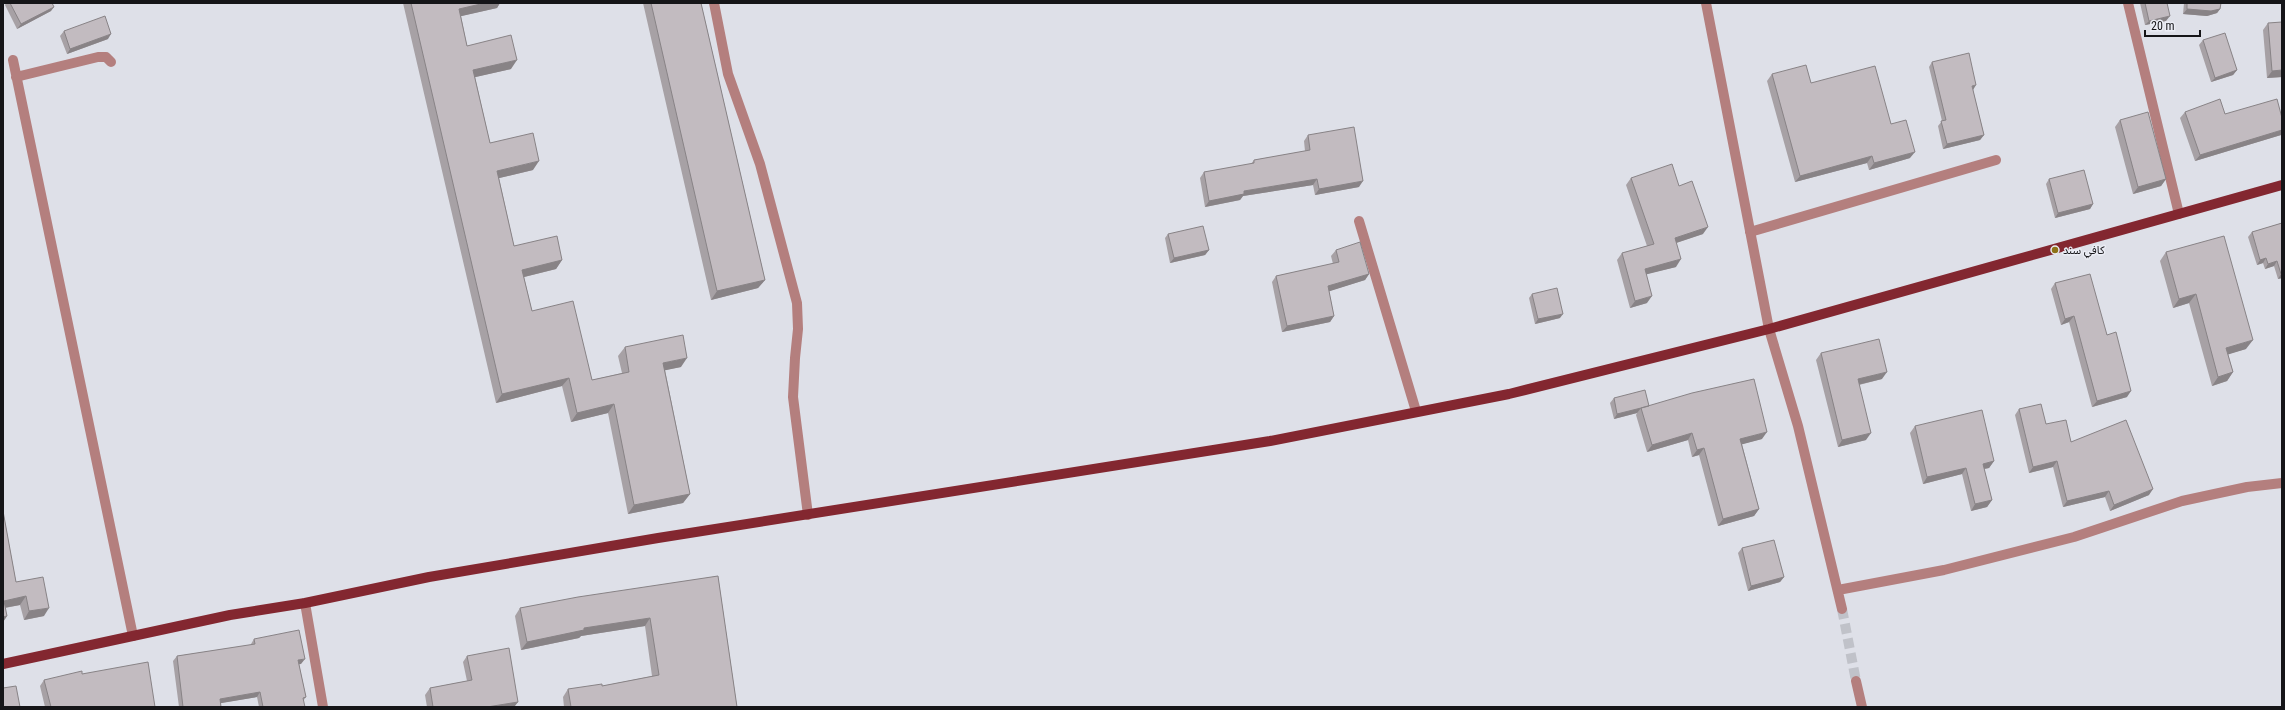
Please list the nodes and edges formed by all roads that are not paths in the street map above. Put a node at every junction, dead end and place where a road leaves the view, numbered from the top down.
1 (714, 3) edge
2 (1706, 3) edge
3 (2128, 3) edge
4 (13, 60) dead end
5 (111, 62) dead end
6 (16, 77) junction
7 (1996, 160) dead end
8 (2282, 185) edge
9 (2179, 214) junction
10 (1359, 221) dead end
11 (1750, 232) junction
12 (1769, 329) junction
13 (1416, 411) junction
14 (2282, 483) edge
15 (808, 515) junction
16 (1838, 590) junction
17 (305, 603) junction
18 (1842, 609) tunnel mouth
19 (133, 636) junction
20 (3, 664) edge
21 (1856, 681) tunnel mouth
22 (323, 707) edge
23 (1862, 707) edge

1 - 15 street
2 - 11 street
3 - 9 street
4 - 6 street
5 - 6 street
6 - 19 street
7 - 11 street
8 - 9 main road
9 - 12 main road
10 - 13 street
11 - 12 street
12 - 13 main road
12 - 16 street
13 - 15 main road
14 - 16 street
15 - 17 main road
16 - 18 street
17 - 19 main road
17 - 22 street
19 - 20 main road
21 - 23 street

